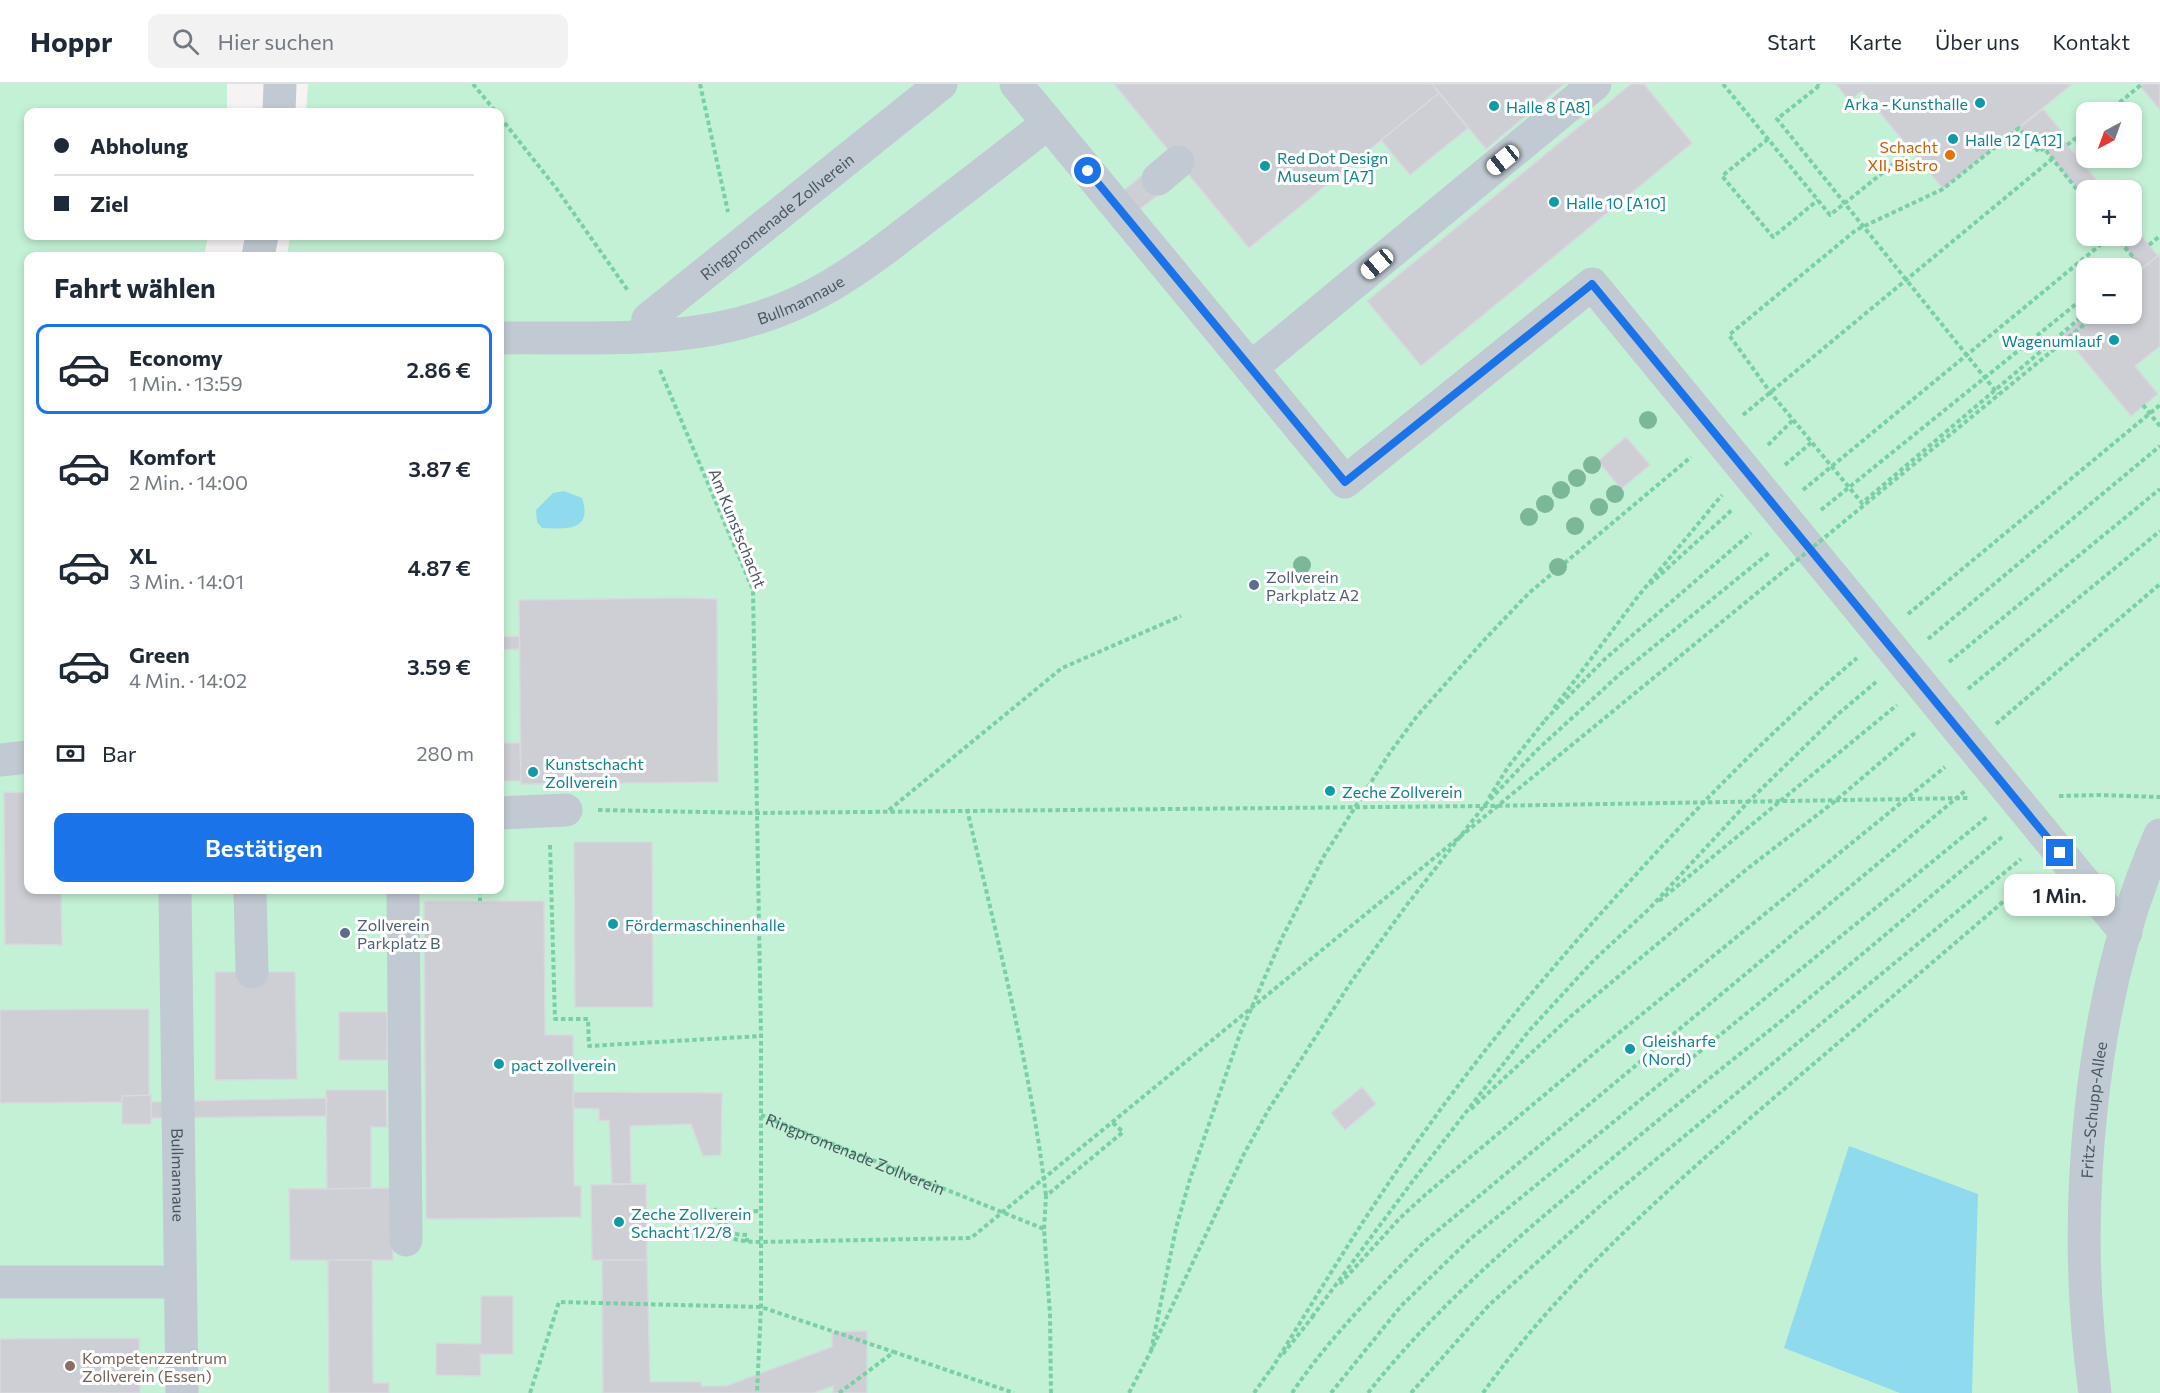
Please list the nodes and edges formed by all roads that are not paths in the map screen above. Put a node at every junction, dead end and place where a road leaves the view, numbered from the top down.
1 (280, 84) edge
2 (1016, 84) edge
3 (1595, 84) edge
4 (921, 90) edge
5 (279, 108) edge
6 (1048, 123) junction
7 (645, 336) junction
8 (504, 338) edge
9 (1251, 368) junction
10 (24, 757) edge
11 (0, 760) edge
12 (557, 810) road end
13 (504, 813) edge
14 (2160, 835) edge
15 (174, 894) edge
16 (250, 894) edge
17 (403, 894) edge
18 (2126, 933) junction
19 (252, 972) dead end
20 (406, 1240) dead end
21 (0, 1282) edge
22 (179, 1282) junction
23 (182, 1393) edge
24 (2095, 1393) edge

1 - 5 street
2 - 6 street
3 - 9 street
4 - 7 street, Ringpromenade Zollverein
6 - 7 street, Bullmannaue
6 - 9 street
7 - 8 street, Bullmannaue
9 - 18 street
10 - 11 street
12 - 13 street
14 - 18 street, Fritz-Schupp-Allee
15 - 22 street, Bullmannaue
16 - 19 street
17 - 20 street
18 - 24 street, Fritz-Schupp-Allee
21 - 22 street
22 - 23 street, Bullmannaue

